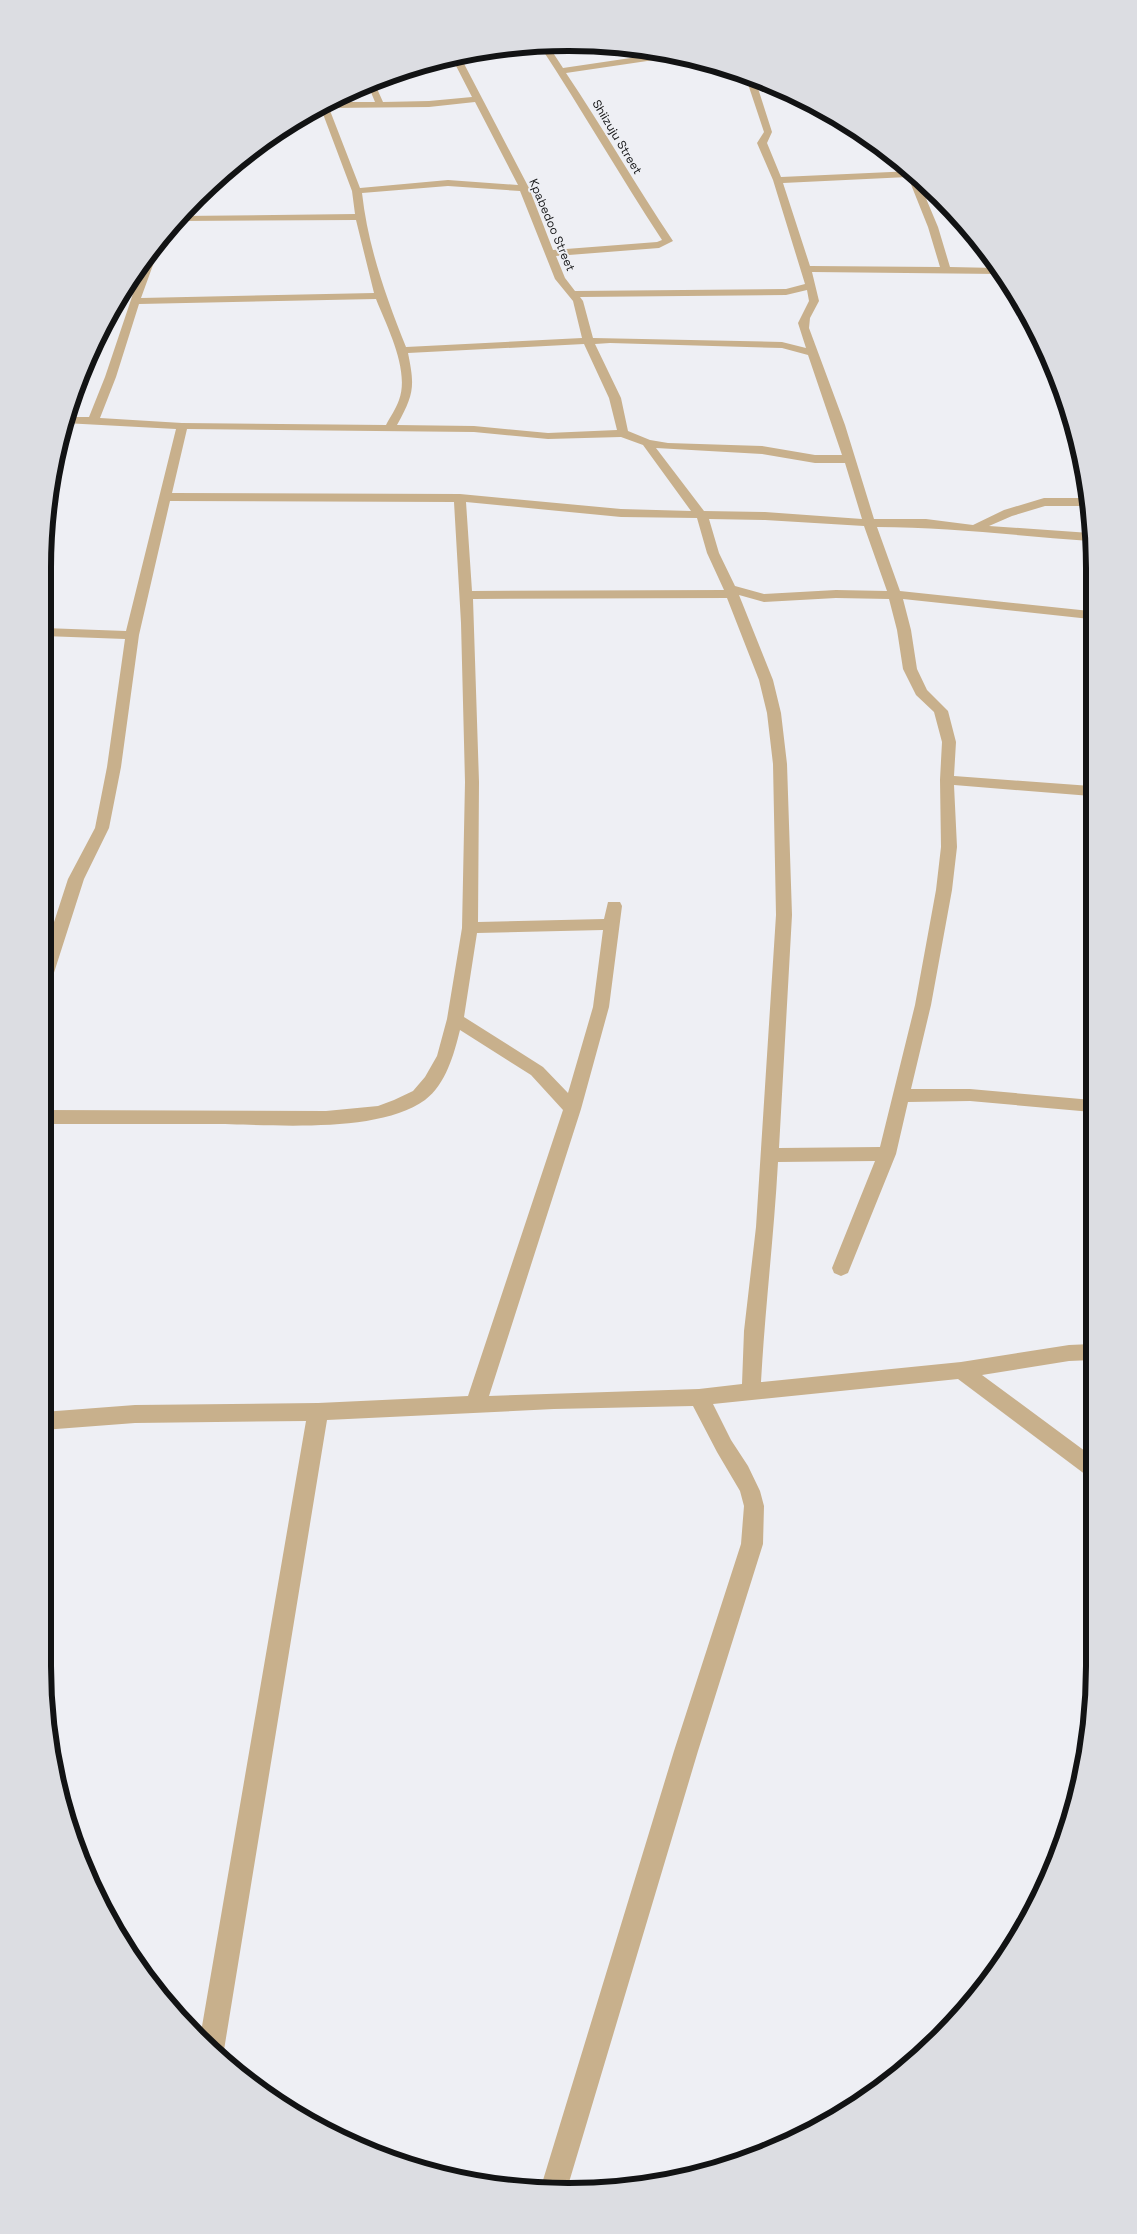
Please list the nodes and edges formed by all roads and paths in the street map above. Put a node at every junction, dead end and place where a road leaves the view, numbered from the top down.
1 (548, 52) edge
2 (647, 58) edge
3 (459, 63) edge
4 (561, 71) junction
5 (753, 86) edge
6 (374, 90) edge
7 (479, 99) junction
8 (380, 104) junction
9 (341, 105) edge
10 (327, 112) edge
11 (903, 174) edge
12 (778, 180) junction
13 (524, 188) junction
14 (919, 189) edge
15 (357, 191) junction
16 (360, 217) junction
17 (188, 219) edge
18 (551, 253) junction
19 (807, 269) junction
20 (946, 270) junction
21 (991, 271) edge
22 (142, 275) edge
23 (811, 286) junction
24 (573, 294) junction
25 (380, 296) junction
26 (135, 301) junction
27 (588, 341) junction
28 (402, 350) junction
29 (814, 353) junction
30 (73, 420) edge
31 (93, 421) junction
32 (182, 426) junction
33 (390, 428) junction
34 (623, 434) junction
35 (647, 442) junction
36 (850, 459) junction
37 (166, 497) junction
38 (460, 498) junction
39 (1081, 502) edge
40 (702, 516) junction
41 (869, 523) junction
42 (974, 529) junction
43 (1085, 537) edge
44 (465, 595) junction
45 (895, 595) junction
46 (733, 597) junction
47 (764, 598) junction
48 (1086, 615) edge
49 (51, 632) edge
50 (132, 635) junction
51 (947, 780) junction
52 (1086, 791) edge
53 (470, 928) junction
54 (51, 948) edge
55 (455, 1019) junction
56 (901, 1096) junction
57 (1086, 1105) edge
58 (572, 1109) junction
59 (51, 1117) edge
60 (769, 1154) junction
61 (887, 1154) junction
62 (841, 1268) dead end
63 (1086, 1352) edge
64 (962, 1370) junction
65 (751, 1393) junction
66 (699, 1397) junction
67 (476, 1404) junction
68 (318, 1412) junction
69 (51, 1421) edge
70 (1086, 1464) edge
71 (213, 2040) edge
72 (555, 2183) edge

1 - 4 street, Shiizuju Street
2 - 4 street
3 - 7 street, Kpabedoo Street
4 - 18 street, Shiizuju Street
5 - 12 street
6 - 8 street
7 - 8 street
7 - 13 street, Kpabedoo Street
8 - 9 street
10 - 15 street
11 - 12 street
12 - 19 street
13 - 15 street
13 - 18 street, Kpabedoo Street
14 - 20 street
15 - 16 street
16 - 17 street
16 - 25 street
18 - 24 street, Kpabedoo Street
19 - 20 street
19 - 23 street
20 - 21 street
22 - 26 street
23 - 24 street
23 - 29 street
24 - 27 street, Kpabedoo Street
25 - 26 street
25 - 28 street
26 - 31 street
27 - 28 street
27 - 29 street
27 - 34 street, Kpabedoo Street
28 - 33 street
29 - 36 street
30 - 31 street
31 - 32 street
32 - 33 street
32 - 37 street
33 - 34 street
34 - 35 street
35 - 36 street
35 - 40 street
36 - 41 street
37 - 38 street
37 - 50 street
38 - 40 street
38 - 44 street
39 - 42 street
40 - 41 street
40 - 46 street
41 - 42 street
41 - 45 street
42 - 43 street
44 - 46 street
44 - 53 street
45 - 47 street
45 - 48 street
45 - 51 street
46 - 47 street
46 - 47 street
46 - 60 street
49 - 50 street
50 - 54 street
51 - 52 street
51 - 56 street
53 - 55 street
53 - 58 street
55 - 58 street
55 - 59 street
56 - 57 street
56 - 61 street
58 - 67 street
60 - 61 street
60 - 65 street
61 - 62 street
63 - 64 street
64 - 65 street
64 - 70 street
65 - 66 street
66 - 67 street
66 - 72 street
67 - 68 street
68 - 69 street
68 - 71 street

